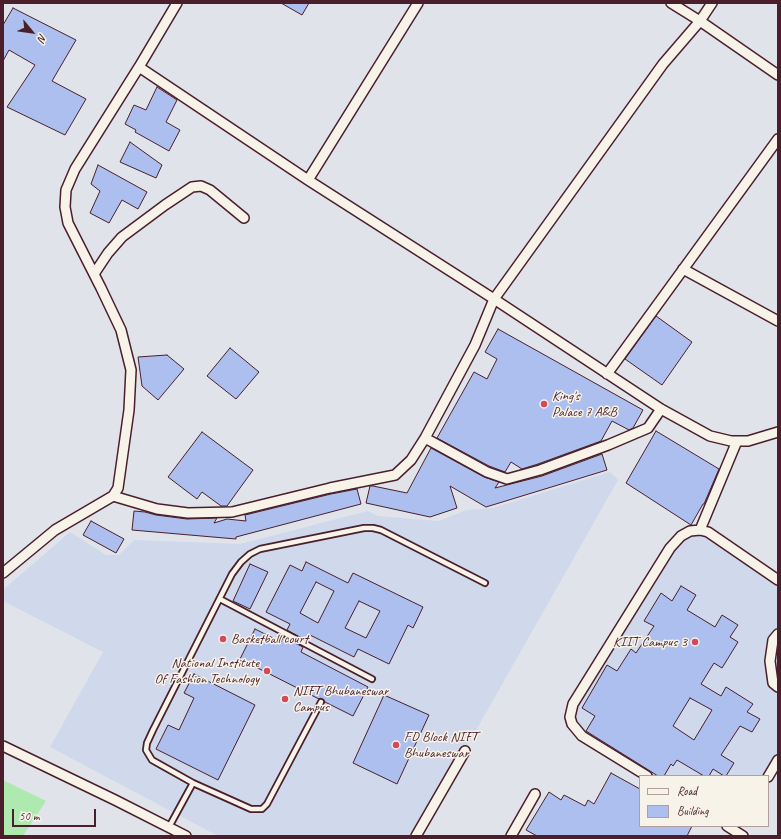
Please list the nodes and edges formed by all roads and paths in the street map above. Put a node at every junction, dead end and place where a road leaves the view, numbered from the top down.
1 (177, 3) edge
2 (418, 3) edge
3 (671, 3) edge
4 (712, 3) edge
5 (700, 21) junction
6 (139, 67) junction
7 (778, 75) edge
8 (778, 139) edge
9 (308, 180) junction
10 (244, 218) dead end
11 (683, 269) junction
12 (94, 274) junction
13 (494, 299) junction
14 (778, 321) edge
15 (607, 374) junction
16 (661, 408) junction
17 (778, 432) edge
18 (425, 438) junction
19 (737, 441) junction
20 (112, 496) junction
21 (700, 530) junction
22 (3, 573) edge
23 (778, 580) edge
24 (485, 583) dead end
25 (220, 599) junction
26 (778, 634) edge
27 (372, 679) dead end
28 (778, 687) edge
29 (321, 702) dead end
30 (3, 746) edge
31 (465, 751) dead end
32 (778, 760) edge
33 (645, 775) edge
34 (769, 775) edge
35 (193, 783) junction
36 (535, 794) dead end
37 (729, 827) edge
38 (170, 828) junction
39 (739, 831) edge
40 (164, 836) edge
41 (186, 836) edge
42 (416, 836) edge
43 (510, 836) edge

1 - 6 street
2 - 9 street
3 - 5 street
4 - 5 street
5 - 7 street
5 - 13 street
6 - 9 street
6 - 12 street
8 - 11 street
9 - 13 street
10 - 12 street
11 - 14 street
11 - 15 street
12 - 20 street
13 - 15 street
13 - 18 street
15 - 16 street
16 - 18 street
16 - 19 street
17 - 19 street
18 - 20 street
19 - 21 street
20 - 22 street
21 - 23 street
21 - 33 street
24 - 25 lane
25 - 27 lane
25 - 35 lane
26 - 28 street
29 - 35 lane
30 - 38 street
31 - 42 street
32 - 34 street
35 - 38 lane
36 - 43 street
37 - 39 street
38 - 40 street
38 - 41 street

